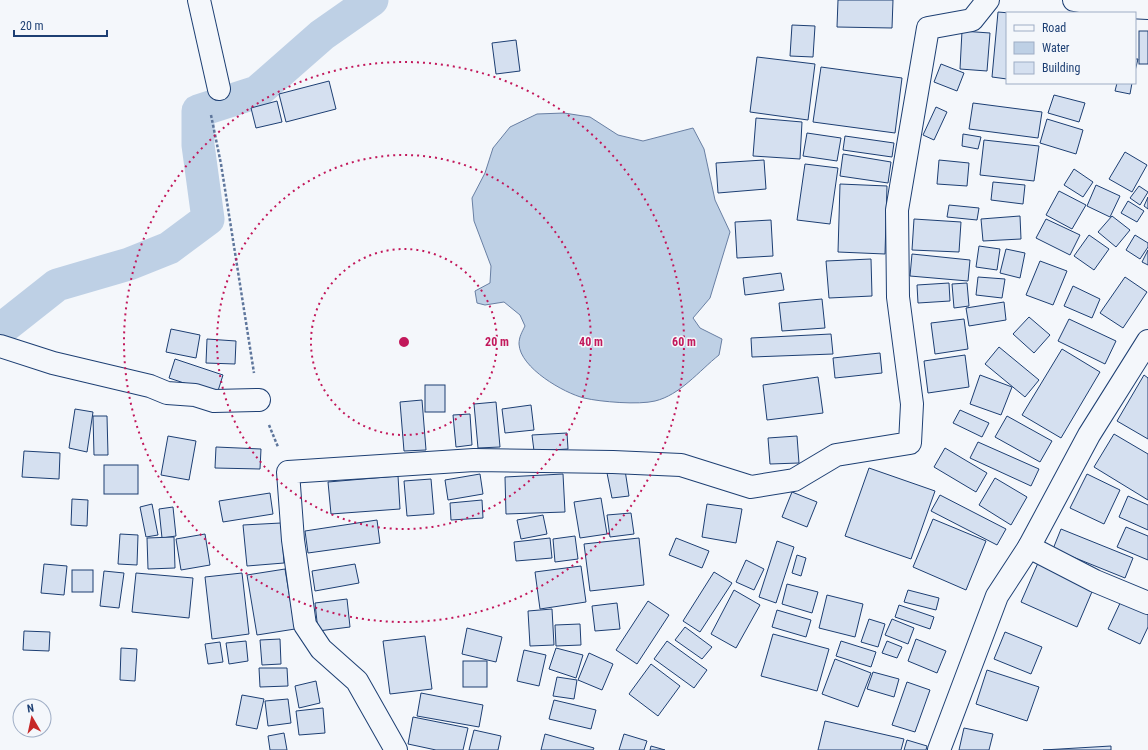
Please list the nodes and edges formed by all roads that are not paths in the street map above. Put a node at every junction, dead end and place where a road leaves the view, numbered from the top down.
1 (199, 0) edge
2 (988, 0) edge
3 (1074, 0) edge
4 (1148, 8) edge
5 (219, 89) dead end
6 (1148, 341) edge
7 (0, 346) edge
8 (259, 400) road end
9 (1029, 547) junction
10 (1148, 603) edge
11 (396, 750) edge
12 (939, 750) edge

1 - 5 street
2 - 11 street
3 - 4 street
6 - 9 street
7 - 8 street
9 - 10 street
9 - 12 street

